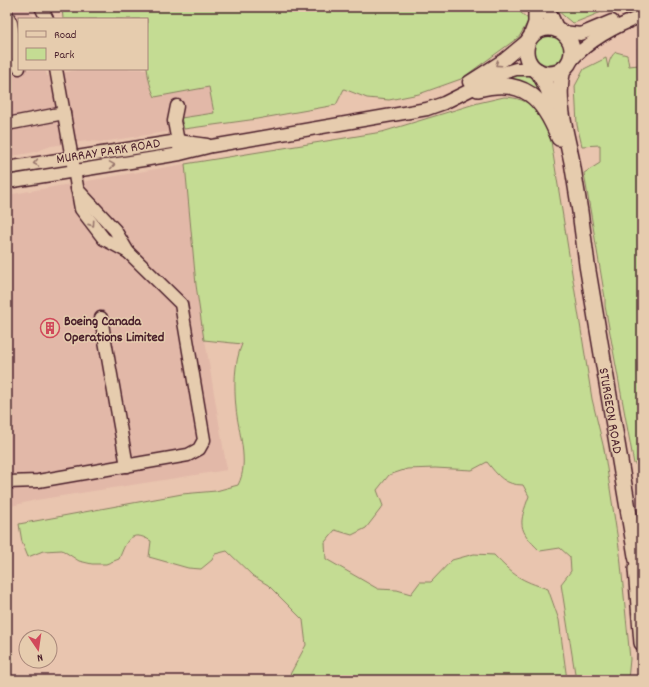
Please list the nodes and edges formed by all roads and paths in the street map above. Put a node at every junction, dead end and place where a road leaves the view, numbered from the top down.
1 (41, 7) edge
2 (536, 7) edge
3 (546, 7) edge
4 (642, 15) edge
5 (46, 18) edge
6 (12, 20) edge
7 (559, 30) junction
8 (530, 37) junction
9 (18, 63) edge
10 (566, 66) junction
11 (56, 70) edge
12 (536, 70) junction
13 (478, 89) joint
14 (463, 94) junction
15 (177, 106) dead end
16 (64, 113) junction
17 (403, 113) junction
18 (7, 124) edge
19 (559, 138) junction
20 (178, 141) junction
21 (212, 146) junction
22 (180, 154) junction
23 (71, 157) junction
24 (7, 168) edge
25 (74, 171) junction
26 (7, 182) edge
27 (587, 265) junction
28 (102, 318) dead end
29 (126, 466) junction
30 (7, 482) edge
31 (637, 536) edge
32 (636, 556) junction
33 (642, 579) edge
34 (642, 643) edge

1 - 5 street
2 - 8 main road
3 - 7 main road
4 - 7 street
4 - 10 street
6 - 9 street
7 - 8 main road
7 - 10 main road
8 - 12 main road
8 -> 17 street, MURRAY PARK ROAD
10 - 12 main road
10 - 27 main road, STURGEON ROAD
11 - 16 street
12 - 14 street, MURRAY PARK ROAD
12 - 19 main road, STURGEON ROAD
13 - 14 street
13 - 19 main road
14 - 17 street, MURRAY PARK ROAD
15 - 20 street
16 - 18 street
16 - 23 street
17 - 21 street, MURRAY PARK ROAD
19 - 27 main road, STURGEON ROAD
20 - 21 street, MURRAY PARK ROAD
20 - 22 street
20 - 23 street, MURRAY PARK ROAD
21 - 22 street, MURRAY PARK ROAD
25 -> 22 street, MURRAY PARK ROAD
23 -> 24 street, MURRAY PARK ROAD
23 - 25 street
25 - 26 street, MURRAY PARK ROAD
25 - 29 street
27 - 31 main road, STURGEON ROAD
28 - 29 street
29 - 30 street
31 - 32 main road, STURGEON ROAD
32 - 33 main road, STURGEON ROAD
32 - 34 main road, STURGEON ROAD

